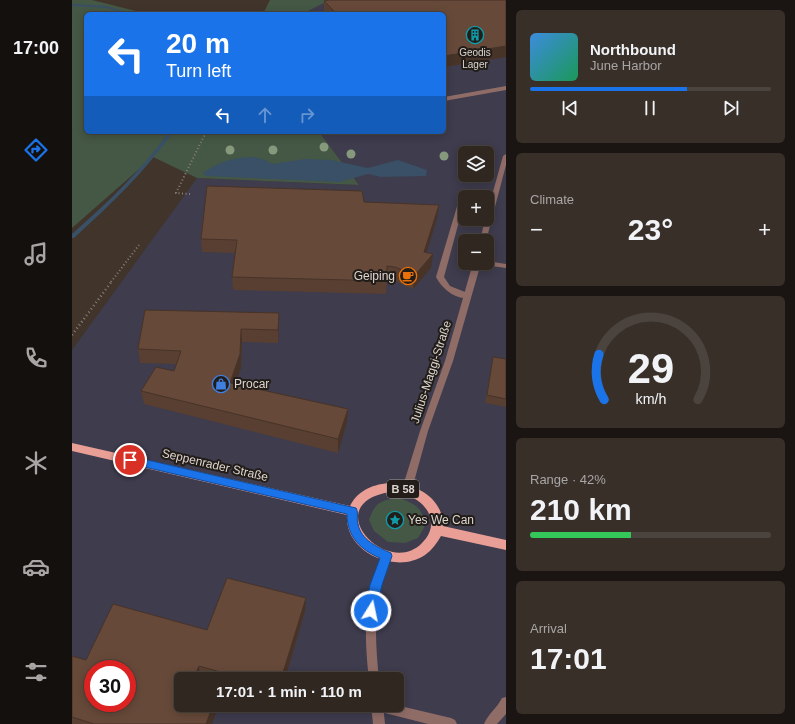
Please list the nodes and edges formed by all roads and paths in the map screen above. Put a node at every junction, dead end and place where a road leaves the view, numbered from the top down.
1 (506, 88) edge
2 (446, 99) edge
3 (205, 134) edge
4 (506, 156) edge
5 (190, 194) dead end
6 (458, 214) edge
7 (485, 234) edge
8 (139, 245) dead end
9 (494, 264) edge
10 (506, 266) edge
11 (475, 270) edge
12 (467, 296) junction
13 (72, 335) edge
14 (72, 447) edge
15 (407, 489) junction
16 (352, 511) junction
17 (438, 530) junction
18 (506, 545) edge
19 (387, 556) junction
20 (373, 672) edge
21 (506, 702) edge
22 (378, 712) edge
23 (404, 712) edge
24 (379, 724) edge
25 (451, 724) edge
26 (490, 724) edge

1 - 2 street
3 - 5 path
4 - 7 street
6 - 12 street
8 - 13 path
9 - 10 street
11 - 12 street, Julius-Maggi-Straße
12 - 15 street, Julius-Maggi-Straße
14 - 16 main road, Seppenrader Straße
15 - 16 main road, B 58
15 - 17 main road, B 58
16 - 19 main road
17 - 18 main road
17 - 19 main road
19 - 20 street
21 - 26 street
22 - 24 street
23 - 25 street

